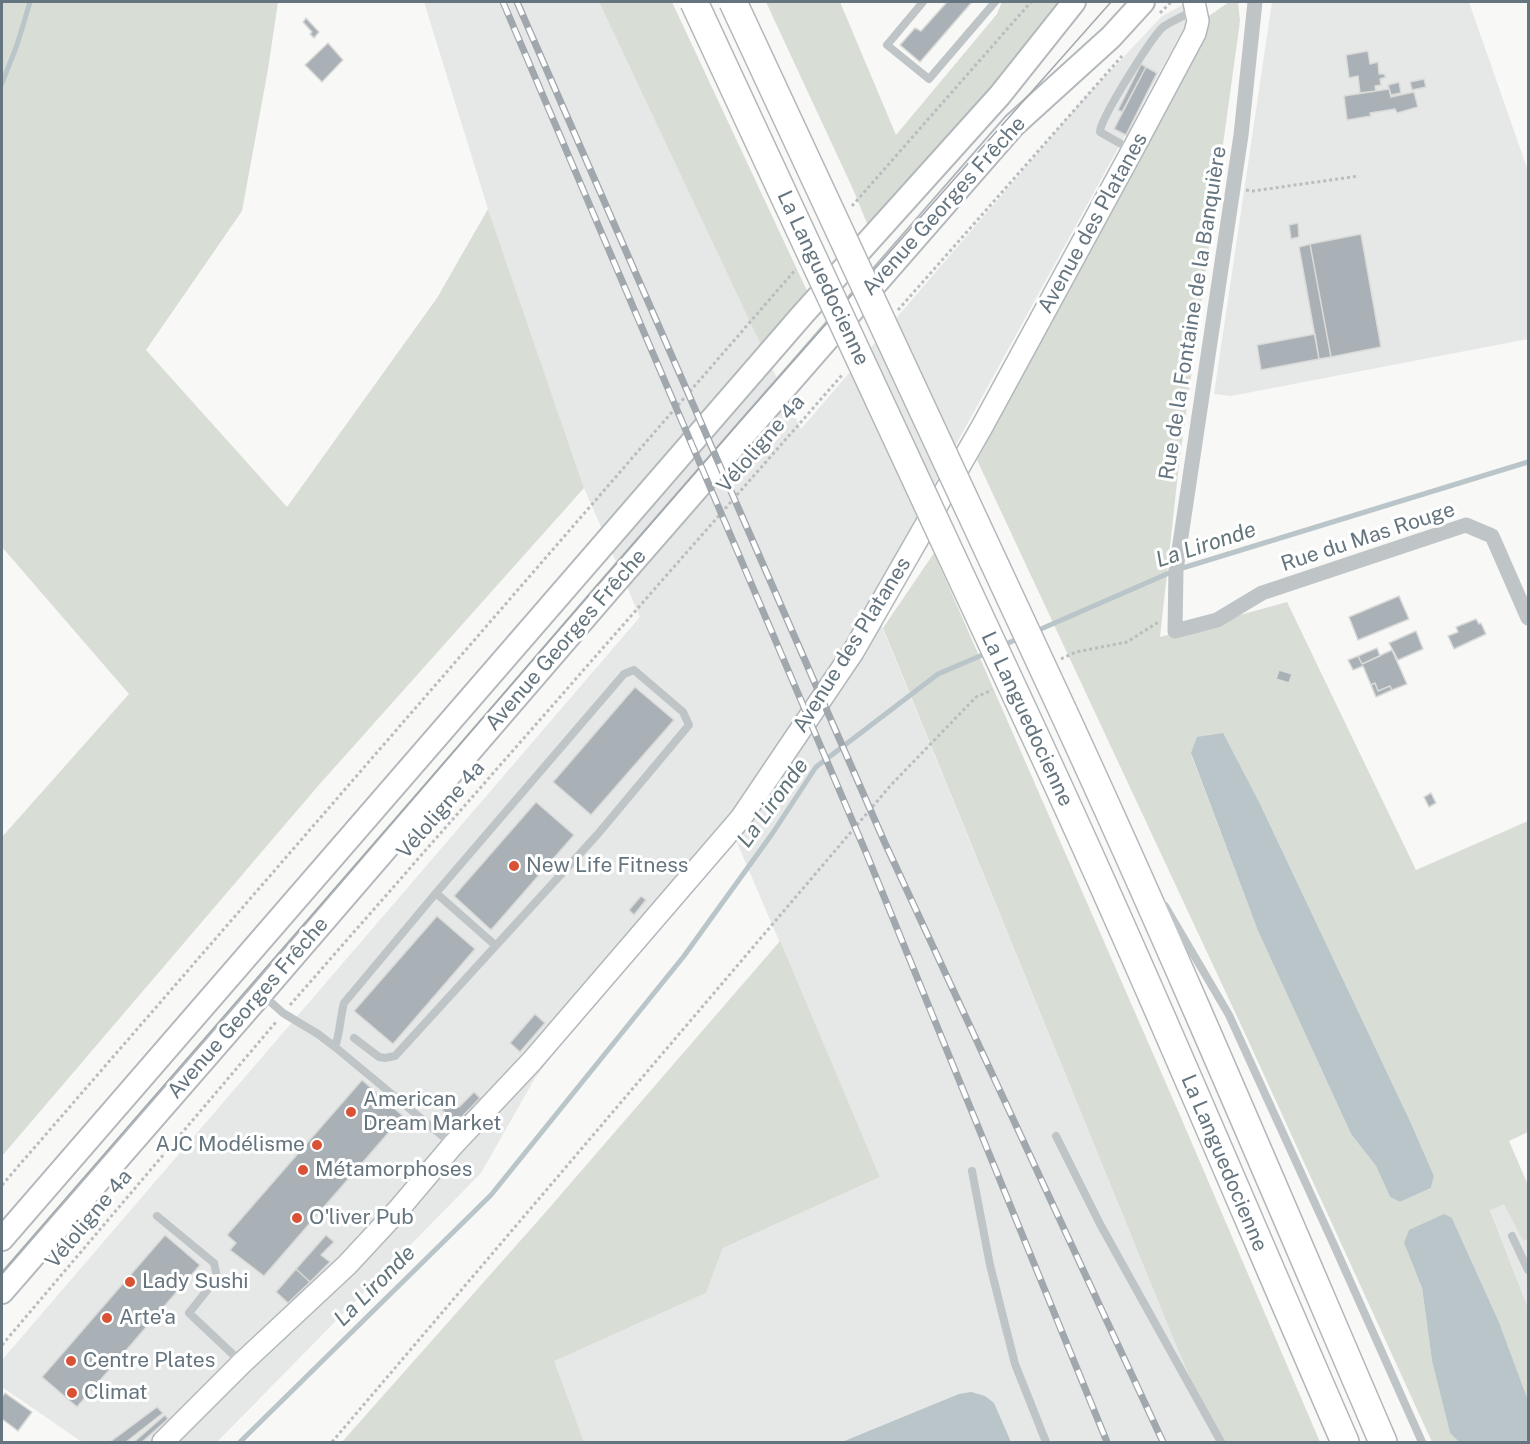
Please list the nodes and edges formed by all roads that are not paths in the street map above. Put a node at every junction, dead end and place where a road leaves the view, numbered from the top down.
1 (694, 2) edge
2 (733, 2) edge
3 (923, 2) edge
4 (995, 2) edge
5 (1074, 2) edge
6 (1255, 2) edge
7 (1198, 4) edge
8 (1149, 10) edge
9 (1132, 151) junction
10 (1528, 618) edge
11 (1175, 632) joint
12 (1110, 813) junction
13 (1146, 874) dead end
14 (436, 893) junction
15 (1158, 894) dead end
16 (495, 945) junction
17 (261, 994) junction
18 (354, 1038) dead end
19 (335, 1047) junction
20 (1056, 1136) dead end
21 (453, 1145) junction
22 (972, 1171) dead end
23 (157, 1216) dead end
24 (1512, 1236) dead end
25 (2, 1239) edge
26 (1528, 1270) edge
27 (2, 1292) edge
28 (242, 1364) junction
29 (164, 1443) edge
30 (1046, 1443) edge
31 (1221, 1443) edge
32 (1345, 1443) edge
33 (1383, 1443) edge
34 (1422, 1443) edge

1 - 32 highway, La Languedocienne, bridge
2 - 12 highway, La Languedocienne, bridge
3 - 4 lane
5 - 25 main road, Avenue Georges Frêche
6 - 11 street, Rue de la Fontaine de la Banquière
7 - 9 street, Avenue des Platanes
7 - 9 lane
8 - 17 main road, Avenue Georges Frêche
9 - 21 street, Avenue des Platanes
10 - 11 street, Rue du Mas Rouge
12 - 13 lane
12 - 33 highway, La Languedocienne
14 - 16 lane
14 - 16 lane
14 - 19 lane
15 - 34 lane
16 - 18 lane
17 - 19 lane
17 - 27 main road, Avenue Georges Frêche
19 - 21 lane
20 - 31 lane
21 - 28 street, Avenue des Platanes
22 - 30 lane
23 - 28 lane
24 - 26 lane
28 - 29 street, Avenue des Platanes

